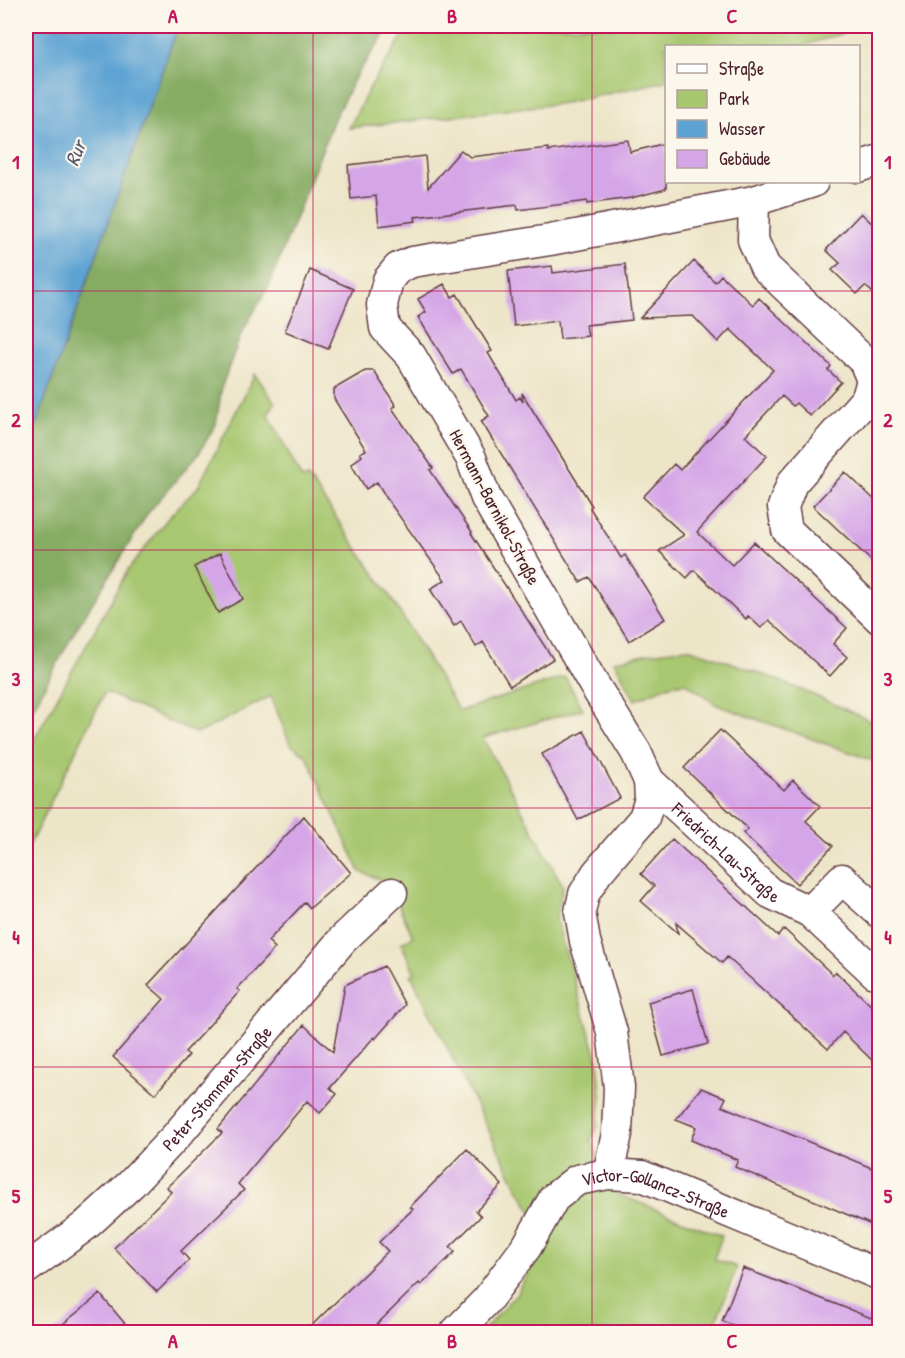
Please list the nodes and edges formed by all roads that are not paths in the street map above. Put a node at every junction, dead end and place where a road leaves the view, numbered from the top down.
1 (879, 160) edge
2 (860, 165) edge
3 (810, 183) edge
4 (754, 201) junction
5 (879, 619) edge
6 (649, 781) junction
7 (392, 892) dead end
8 (810, 912) junction
9 (879, 914) edge
10 (879, 974) edge
11 (608, 1174) junction
12 (26, 1269) edge
13 (879, 1275) edge
14 (456, 1332) edge

1 - 2 street
3 - 4 street, Hermann-Barnikol-Straße
4 - 5 street
4 - 6 street, Hermann-Barnikol-Straße
6 - 8 street, Friedrich-Lau-Straße
6 - 11 street, Hermann-Barnikol-Straße
7 - 12 street, Peter-Stommen-Straße
8 - 9 street
8 - 10 street, Friedrich-Lau-Straße
11 - 13 street, Victor-Gollancz-Straße
11 - 14 street, Victor-Gollancz-Straße

